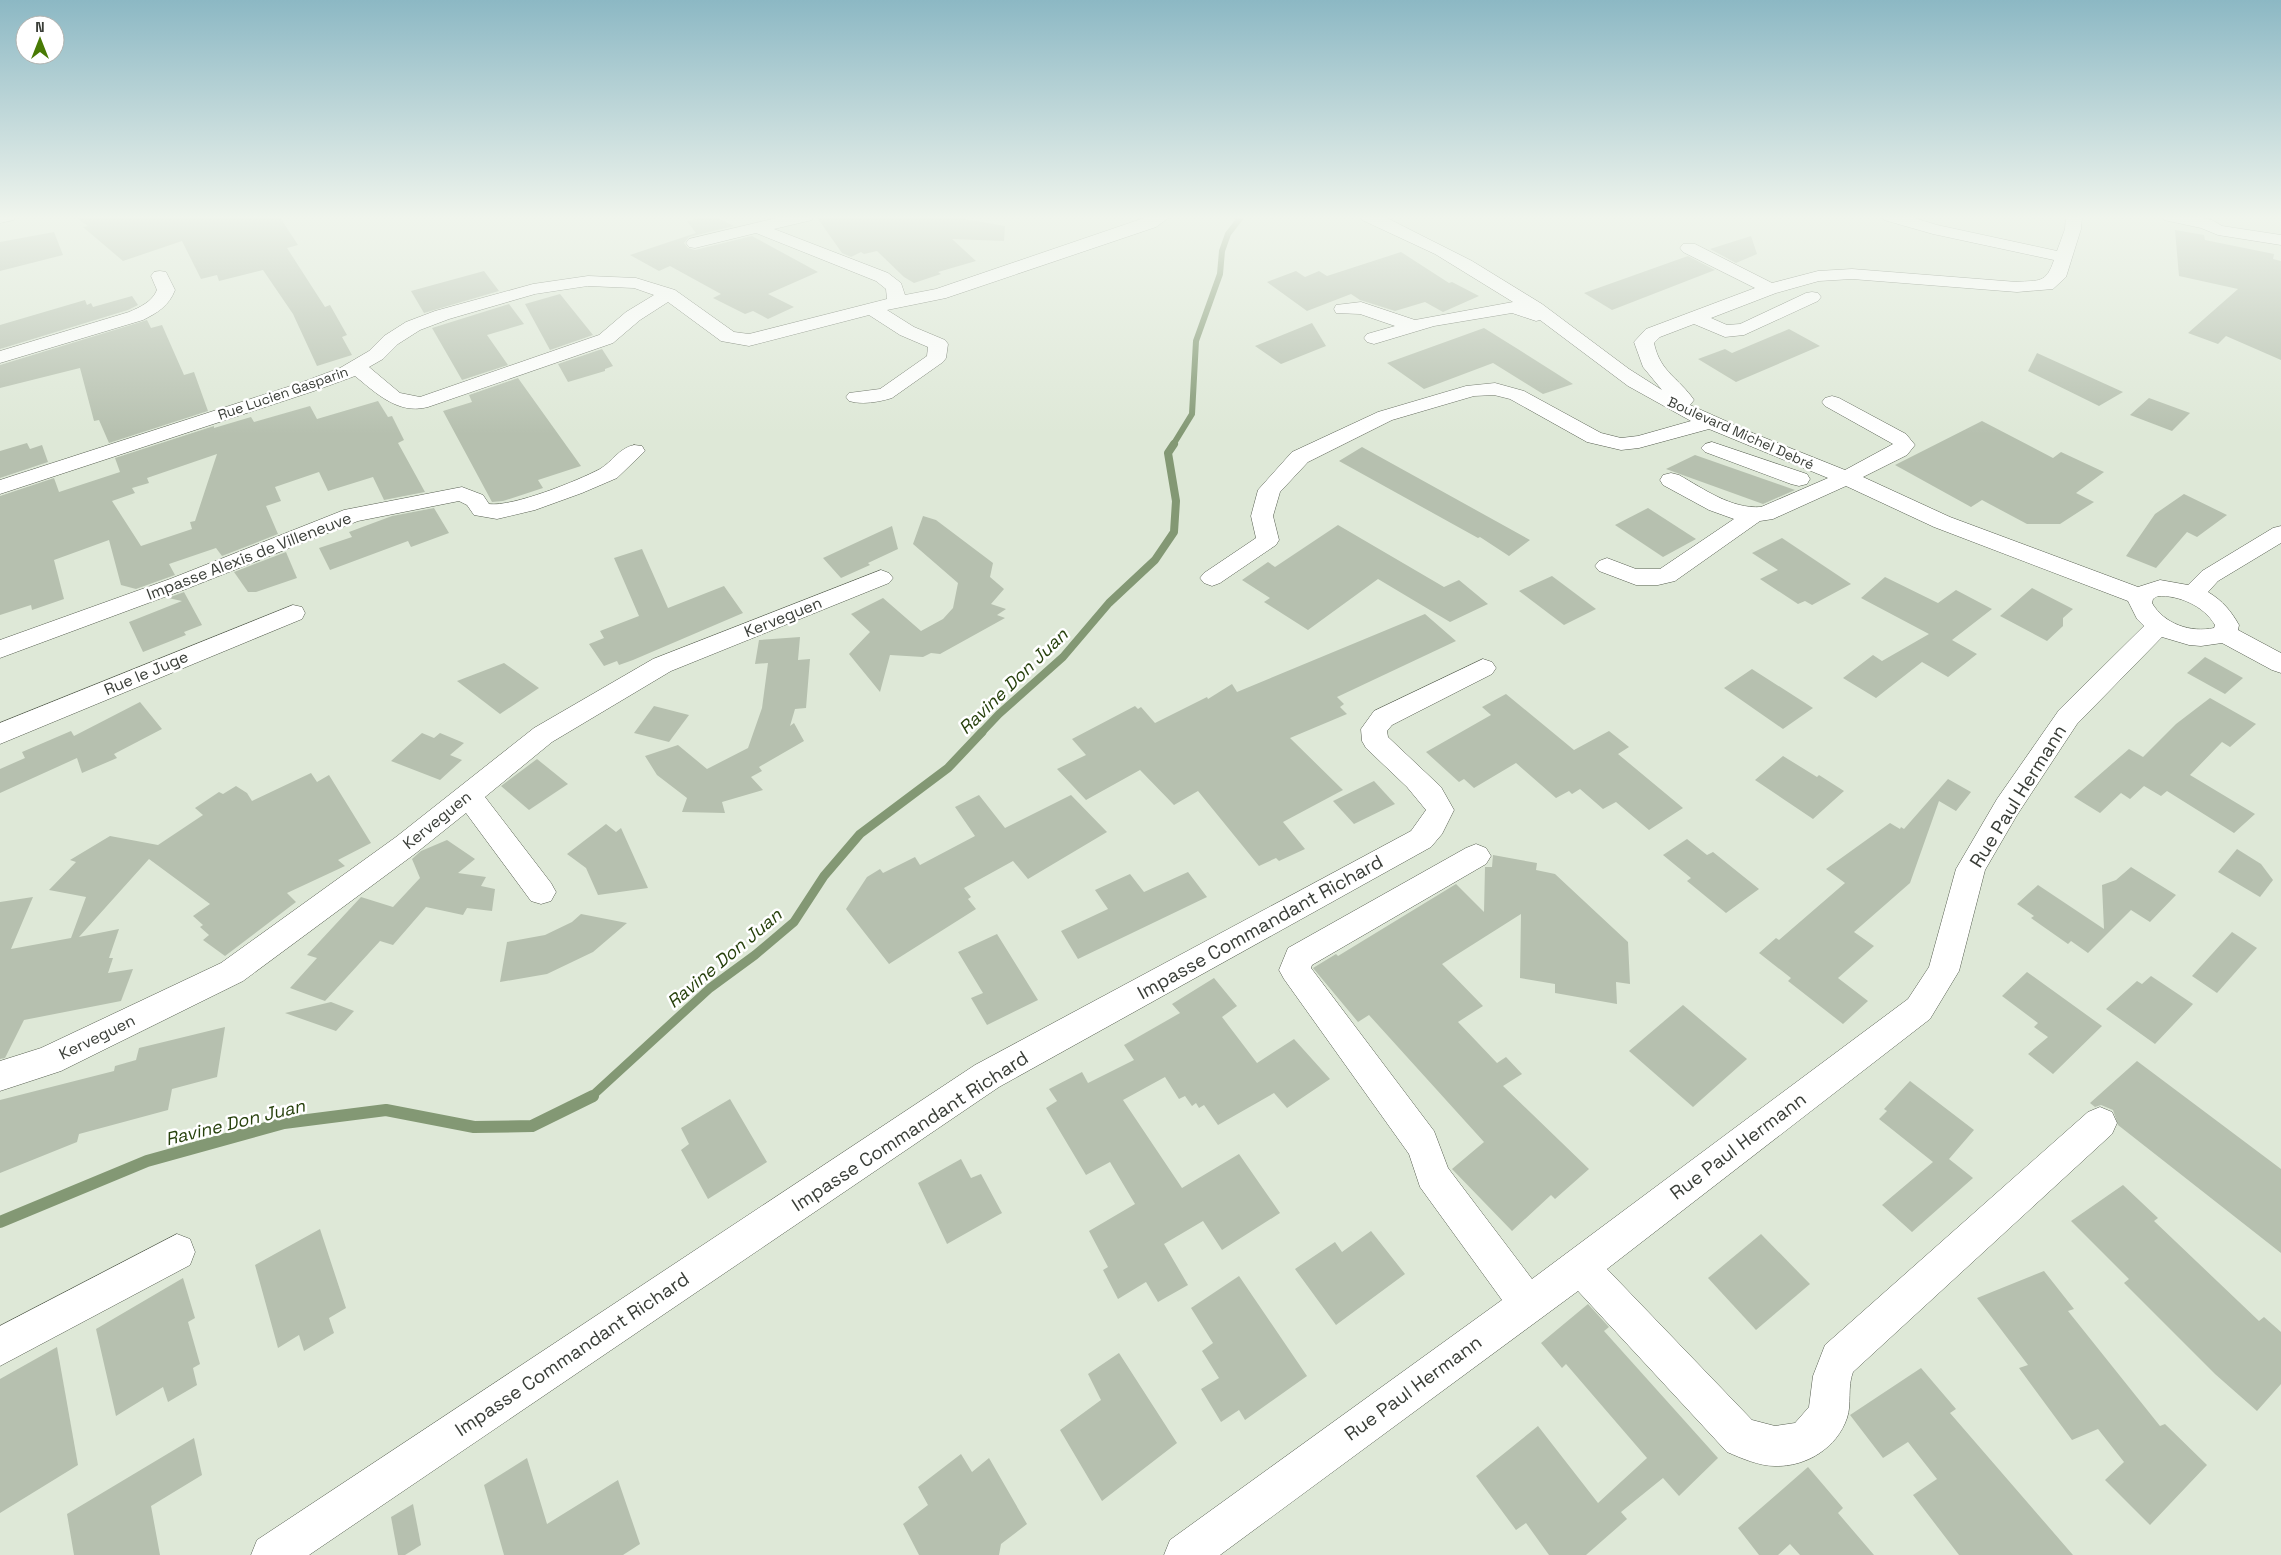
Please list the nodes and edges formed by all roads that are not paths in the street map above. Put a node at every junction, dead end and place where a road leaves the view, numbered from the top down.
1 (165, 289) edge
2 (536, 289) edge
3 (653, 289) edge
4 (895, 289) edge
5 (956, 289) edge
6 (1503, 289) edge
7 (1770, 289) edge
8 (669, 294) junction
9 (1812, 297) dead end
10 (896, 302) junction
11 (873, 309) junction
12 (1343, 309) dead end
13 (1696, 318) junction
14 (1556, 322) junction
15 (1415, 326) junction
16 (1374, 338) dead end
17 (0, 357) edge
18 (356, 367) junction
19 (856, 397) dead end
20 (1832, 402) dead end
21 (1710, 422) junction
22 (1767, 446) junction
23 (1712, 448) dead end
24 (634, 451) dead end
25 (1751, 462) junction
26 (1846, 478) junction
27 (1799, 479) dead end
28 (1671, 480) dead end
29 (0, 487) edge
30 (1753, 516) junction
31 (2281, 532) edge
32 (1607, 566) dead end
33 (881, 578) dead end
34 (1212, 578) dead end
35 (2192, 594) junction
36 (2141, 597) junction
37 (292, 613) dead end
38 (2159, 625) junction
39 (2224, 633) junction
40 (0, 649) edge
41 (2281, 664) edge
42 (1483, 668) dead end
43 (0, 734) edge
44 (468, 795) junction
45 (1476, 856) dead end
46 (540, 892) dead end
47 (0, 1076) edge
48 (2100, 1123) dead end
49 (177, 1252) dead end
50 (1580, 1267) junction
51 (1528, 1304) junction
52 (0, 1347) edge
53 (272, 1555) edge
54 (1186, 1555) edge

1 - 17 street
2 - 18 street, Rue Lucien Gasparin
3 - 8 street, Rue Lucien Gasparin
4 - 10 street
5 - 10 street, Rue Lucien Gasparin
6 - 14 street, Boulevard Michel Debré
7 - 13 street
8 - 11 street, Rue Lucien Gasparin
8 - 18 street
9 - 13 street
10 - 11 street, Rue Lucien Gasparin
11 - 19 street
12 - 15 street
13 - 21 street
14 - 15 street
14 - 21 street, Boulevard Michel Debré
15 - 16 street
18 - 29 street, Rue Lucien Gasparin
20 - 26 street
21 - 22 street, Boulevard Michel Debré
21 - 34 street
22 - 25 street
22 - 26 street, Boulevard Michel Debré
23 - 25 street
24 - 40 street, Impasse Alexis de Villeneuve
25 - 27 street
26 - 30 street
26 - 36 street, Boulevard Michel Debré
28 - 30 street
30 - 32 street
31 - 35 street
33 - 44 street, Kerveguen
35 - 36 street
35 - 39 street
36 - 38 street
37 - 43 street, Rue le Juge
38 - 39 street
38 - 50 street, Rue Paul Hermann
39 - 41 street
42 - 53 street, Impasse Commandant Richard
44 - 46 street
44 - 47 street, Kerveguen
45 - 51 street
48 - 50 street
49 - 52 street
50 - 51 street, Rue Paul Hermann
51 - 54 street, Rue Paul Hermann

